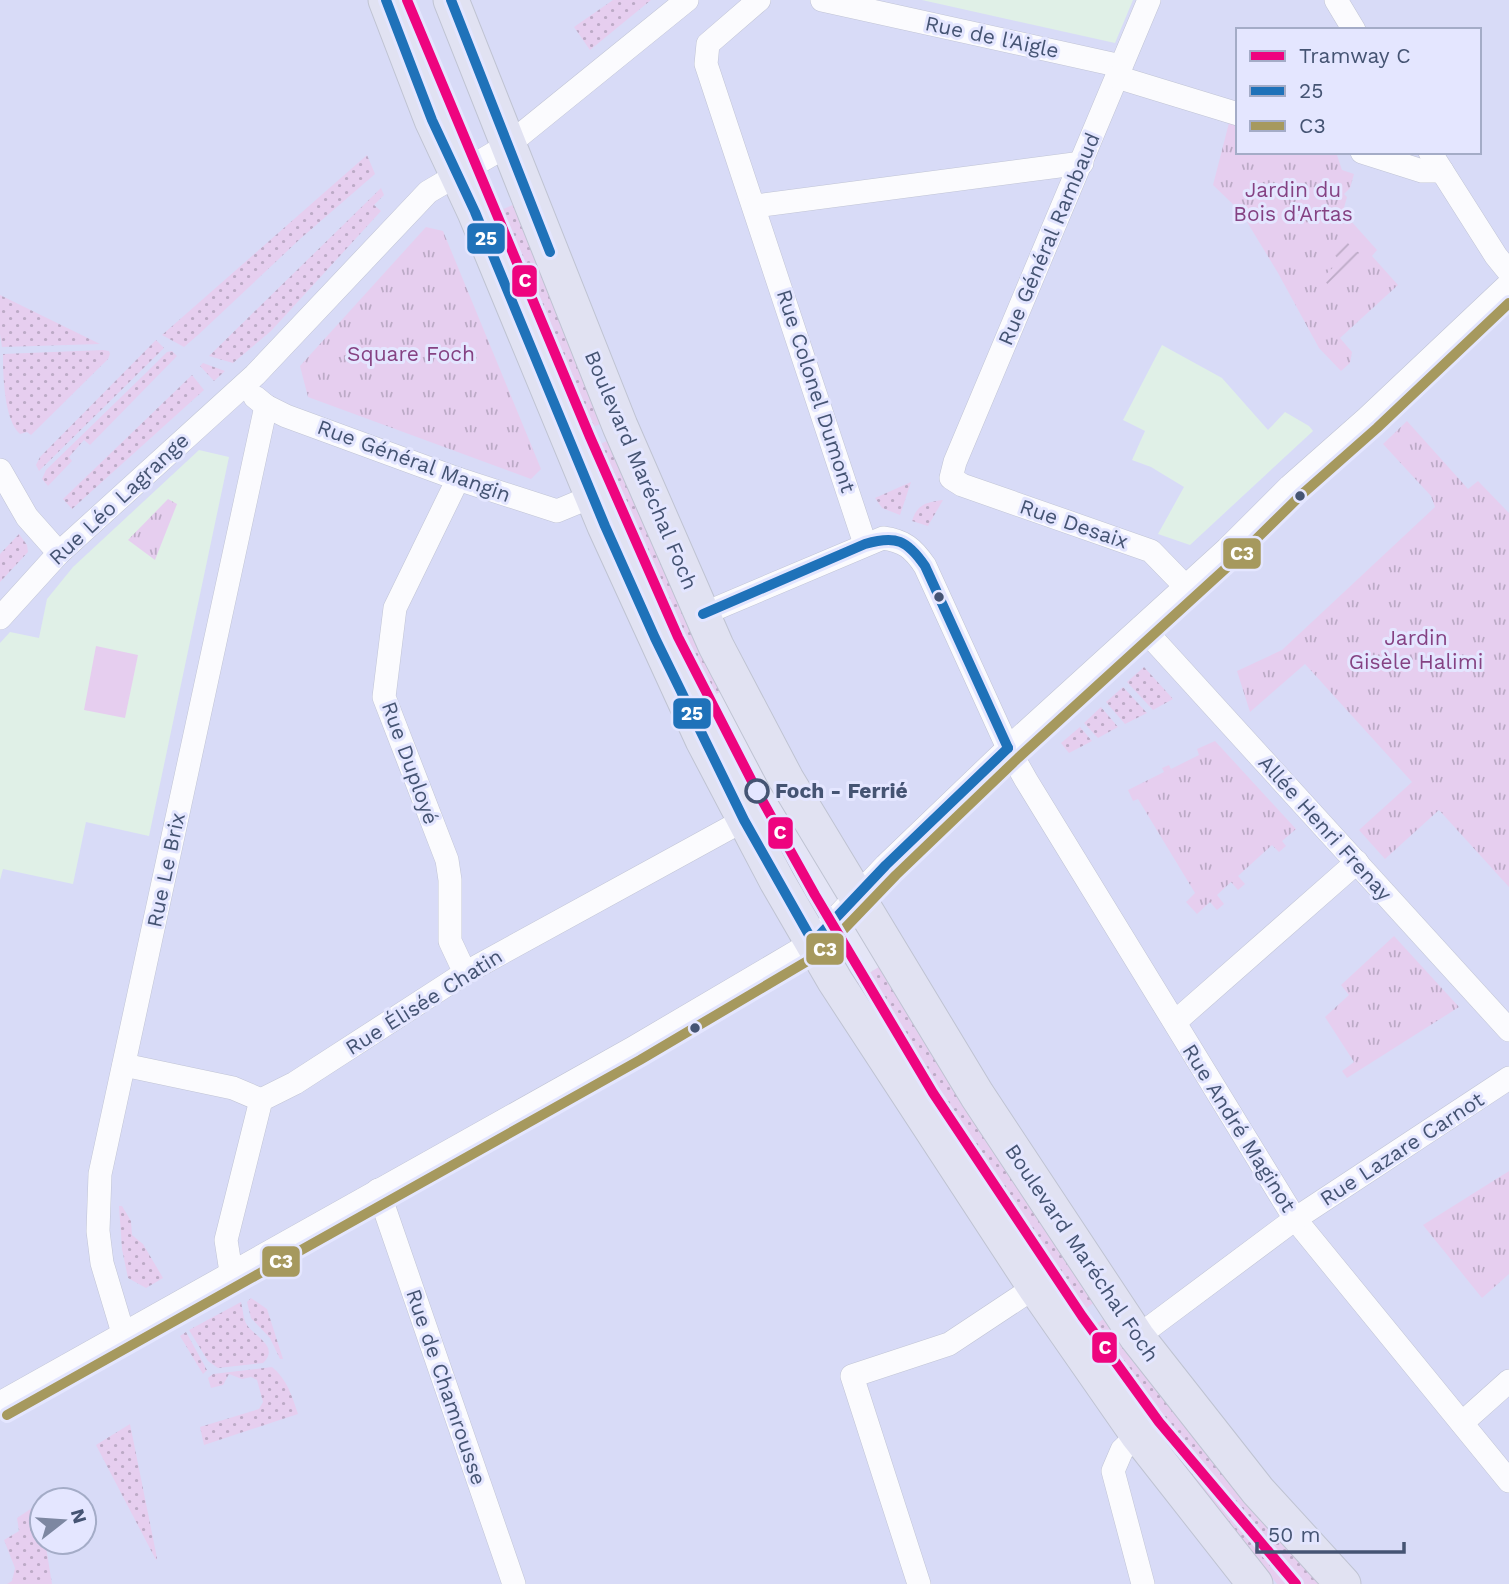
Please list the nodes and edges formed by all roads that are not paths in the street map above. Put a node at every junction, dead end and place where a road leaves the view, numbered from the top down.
1 (386, 0) edge
2 (451, 0) edge
3 (687, 0) edge
4 (759, 0) edge
5 (821, 0) edge
6 (1149, 0) edge
7 (1336, 0) edge
8 (1353, 28) edge
9 (1119, 71) junction
10 (1236, 113) edge
11 (502, 130) junction
12 (1368, 154) edge
13 (1436, 162) edge
14 (451, 163) junction
15 (1082, 163) junction
16 (755, 206) junction
17 (1509, 272) edge
18 (1509, 284) edge
19 (242, 385) junction
20 (266, 407) junction
21 (0, 470) edge
22 (951, 478) joint
23 (458, 479) junction
24 (593, 496) junction
25 (865, 544) junction
26 (59, 554) junction
27 (1186, 587) junction
28 (703, 614) junction
29 (0, 618) edge
30 (1142, 627) junction
31 (1008, 748) junction
32 (744, 820) junction
33 (1356, 862) junction
34 (855, 897) junction
35 (813, 942) junction
36 (465, 973) junction
37 (1175, 1022) junction
38 (1509, 1030) edge
39 (124, 1065) junction
40 (1509, 1078) edge
41 (261, 1100) junction
42 (378, 1190) junction
43 (1295, 1219) junction
44 (231, 1272) junction
45 (1035, 1287) junction
46 (123, 1333) junction
47 (1137, 1337) junction
48 (1509, 1381) edge
49 (0, 1403) edge
50 (1462, 1423) junction
51 (1138, 1435) junction
52 (1509, 1481) edge
53 (514, 1584) edge
54 (919, 1584) edge
55 (1143, 1584) edge
56 (1255, 1584) edge
57 (1343, 1584) edge

1 - 14 main road
2 - 11 main road, Boulevard Maréchal Foch
3 - 11 street
4 - 16 street, Rue Colonel Dumont
5 - 9 street, Rue de l'Aigle
6 - 9 street, Rue Général Rambaud
7 - 8 street
9 - 10 street, Rue de l'Aigle
9 - 15 street, Rue Général Rambaud
11 - 14 street
11 - 28 main road, Boulevard Maréchal Foch
12 - 13 street
13 - 17 street
14 - 19 street, Rue Léo Lagrange
14 - 24 main road
15 - 16 street
15 - 22 street, Rue Général Rambaud
16 - 25 street, Rue Colonel Dumont
18 - 27 street
19 - 20 street, Rue Général Mangin
19 - 26 street, Rue Léo Lagrange
20 - 23 street, Rue Général Mangin
20 - 39 street, Rue Le Brix
21 - 26 street
22 - 27 street, Rue Desaix
23 - 24 street, Rue Général Mangin
23 - 36 street, Rue Duployé
24 - 32 main road
25 - 28 street
25 - 31 street
26 - 29 street, Rue Léo Lagrange
27 - 30 street
28 - 34 main road, Boulevard Maréchal Foch
30 - 31 street
30 - 33 street, Allée Henri Frenay
31 - 34 street
31 - 37 street, Rue André Maginot
32 - 35 main road
32 - 36 street, Rue Élisée Chatin
33 - 37 street
33 - 38 street, Allée Henri Frenay
34 - 35 street
34 - 47 main road, Boulevard Maréchal Foch
35 - 42 street
35 - 45 main road
36 - 41 street, Rue Élisée Chatin
37 - 43 street, Rue André Maginot
39 - 41 street
39 - 46 street, Rue Le Brix
40 - 43 street, Rue Lazare Carnot
41 - 44 street
42 - 44 street
42 - 53 street, Rue de Chamrousse
43 - 47 street, Rue Lazare Carnot
43 - 50 street, Rue André Maginot
44 - 46 street
45 - 51 main road
45 - 54 street
46 - 49 street
47 - 57 main road, Boulevard Maréchal Foch
48 - 50 street
50 - 52 street, Rue André Maginot
51 - 55 street
51 - 56 main road

